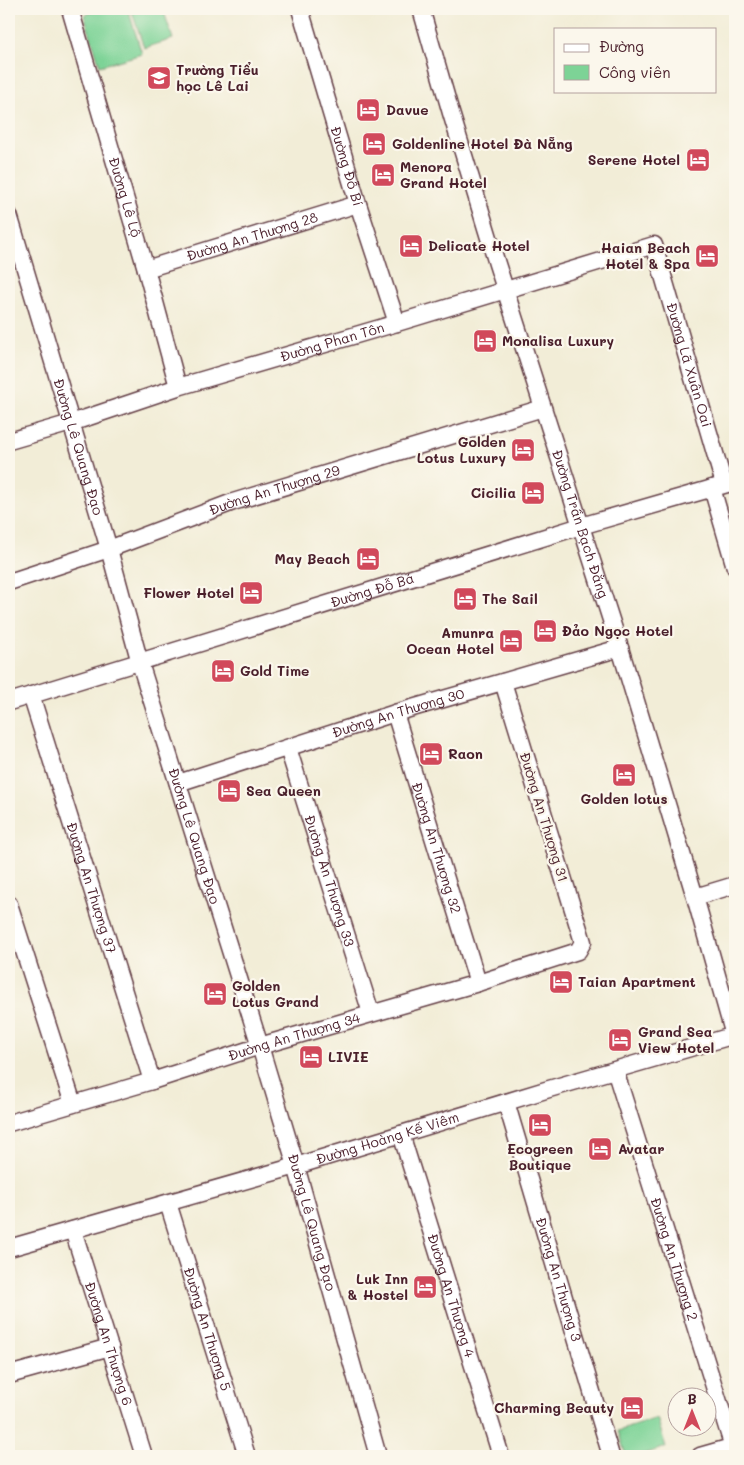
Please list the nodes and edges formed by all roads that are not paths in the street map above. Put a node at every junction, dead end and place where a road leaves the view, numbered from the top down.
1 (70, 9) edge
2 (300, 9) edge
3 (421, 9) edge
4 (358, 204) junction
5 (9, 215) edge
6 (654, 245) joint
7 (146, 269) junction
8 (506, 290) junction
9 (397, 323) junction
10 (178, 387) junction
11 (543, 408) junction
12 (72, 423) junction
13 (9, 441) edge
14 (724, 485) edge
15 (580, 526) junction
16 (109, 549) junction
17 (735, 567) edge
18 (9, 582) edge
19 (620, 648) junction
20 (140, 663) junction
21 (503, 682) junction
22 (31, 695) junction
23 (9, 702) edge
24 (395, 713) junction
25 (288, 748) junction
26 (178, 783) junction
27 (735, 885) edge
28 (695, 897) junction
29 (9, 904) edge
30 (578, 951) joint
31 (478, 983) junction
32 (371, 1013) junction
33 (735, 1037) edge
34 (260, 1046) junction
35 (614, 1070) junction
36 (152, 1081) junction
37 (506, 1102) junction
38 (73, 1104) junction
39 (9, 1123) edge
40 (401, 1134) junction
41 (296, 1166) junction
42 (168, 1203) junction
43 (73, 1230) junction
44 (9, 1248) edge
45 (110, 1346) junction
46 (9, 1375) edge
47 (734, 1447) edge
48 (144, 1456) edge
49 (247, 1456) edge
50 (378, 1456) edge
51 (501, 1456) edge
52 (611, 1456) edge
53 (700, 1456) edge

1 - 7 street, Đường Lê Lộ
2 - 4 street, Đường Đỗ Bí
3 - 8 street, Đường Trần Bạch Đằng
4 - 7 street, Đường An Thượng 28
4 - 9 street, Đường Đỗ Bí
5 - 12 street, Đường Lê Quang Đạo
6 - 8 street, Đường Phan Tôn
6 - 14 street, Đường Lã Xuân Oai
7 - 10 street, Đường Lê Lộ
8 - 9 street, Đường Phan Tôn
8 - 11 street, Đường Trần Bạch Đằng
9 - 10 street, Đường Phan Tôn
10 - 12 street, Đường Phan Tôn
11 - 15 street, Đường Trần Bạch Đằng
11 - 16 street, Đường An Thượng 29
12 - 13 street, Đường Phan Tôn
12 - 16 street, Đường Lê Quang Đạo
14 - 15 street, Đường Đỗ Bá
14 - 17 street, Đường Lã Xuân Oai
15 - 19 street, Đường Trần Bạch Đằng
15 - 20 street, Đường Đỗ Bá
16 - 18 street, Đường An Thượng 29
16 - 20 street, Đường Lê Quang Đạo
19 - 21 street, Đường An Thượng 30
19 - 28 street, Đường Trần Bạch Đằng
20 - 22 street, Đường Đỗ Bá
20 - 26 street, Đường Lê Quang Đạo
21 - 24 street, Đường An Thượng 30
21 - 30 street, Đường An Thượng 31
22 - 23 street, Đường Đỗ Bá
22 - 36 street, Đường An Thượng 37
24 - 25 street, Đường An Thượng 30
24 - 31 street, Đường An Thượng 32
25 - 26 street, Đường An Thượng 30
25 - 32 street, Đường An Thượng 33
26 - 34 street, Đường Lê Quang Đạo
27 - 28 street
28 - 33 street, Đường Trần Bạch Đằng
29 - 38 street
30 - 31 street, Đường An Thượng 34
31 - 32 street, Đường An Thượng 34
32 - 34 street, Đường An Thượng 34
33 - 35 street, Đường Hoàng Kế Viêm
34 - 36 street, Đường An Thượng 34
34 - 41 street, Đường Lê Quang Đạo
35 - 37 street, Đường Hoàng Kế Viêm
35 - 47 street, Đường An Thượng 2
36 - 38 street, Đường An Thượng 34
37 - 40 street, Đường Hoàng Kế Viêm
37 - 52 street, Đường An Thượng 3
38 - 39 street, Đường An Thượng 34
40 - 41 street, Đường Hoàng Kế Viêm
40 - 51 street, Đường An Thượng 4
41 - 42 street, Đường Hoàng Kế Viêm
41 - 50 street, Đường Lê Quang Đạo
42 - 43 street, Đường Hoàng Kế Viêm
42 - 49 street, Đường An Thượng 5
43 - 44 street, Đường Hoàng Kế Viêm
43 - 45 street, Đường An Thượng 6
45 - 46 street
45 - 48 street, Đường An Thượng 6
47 - 53 street

